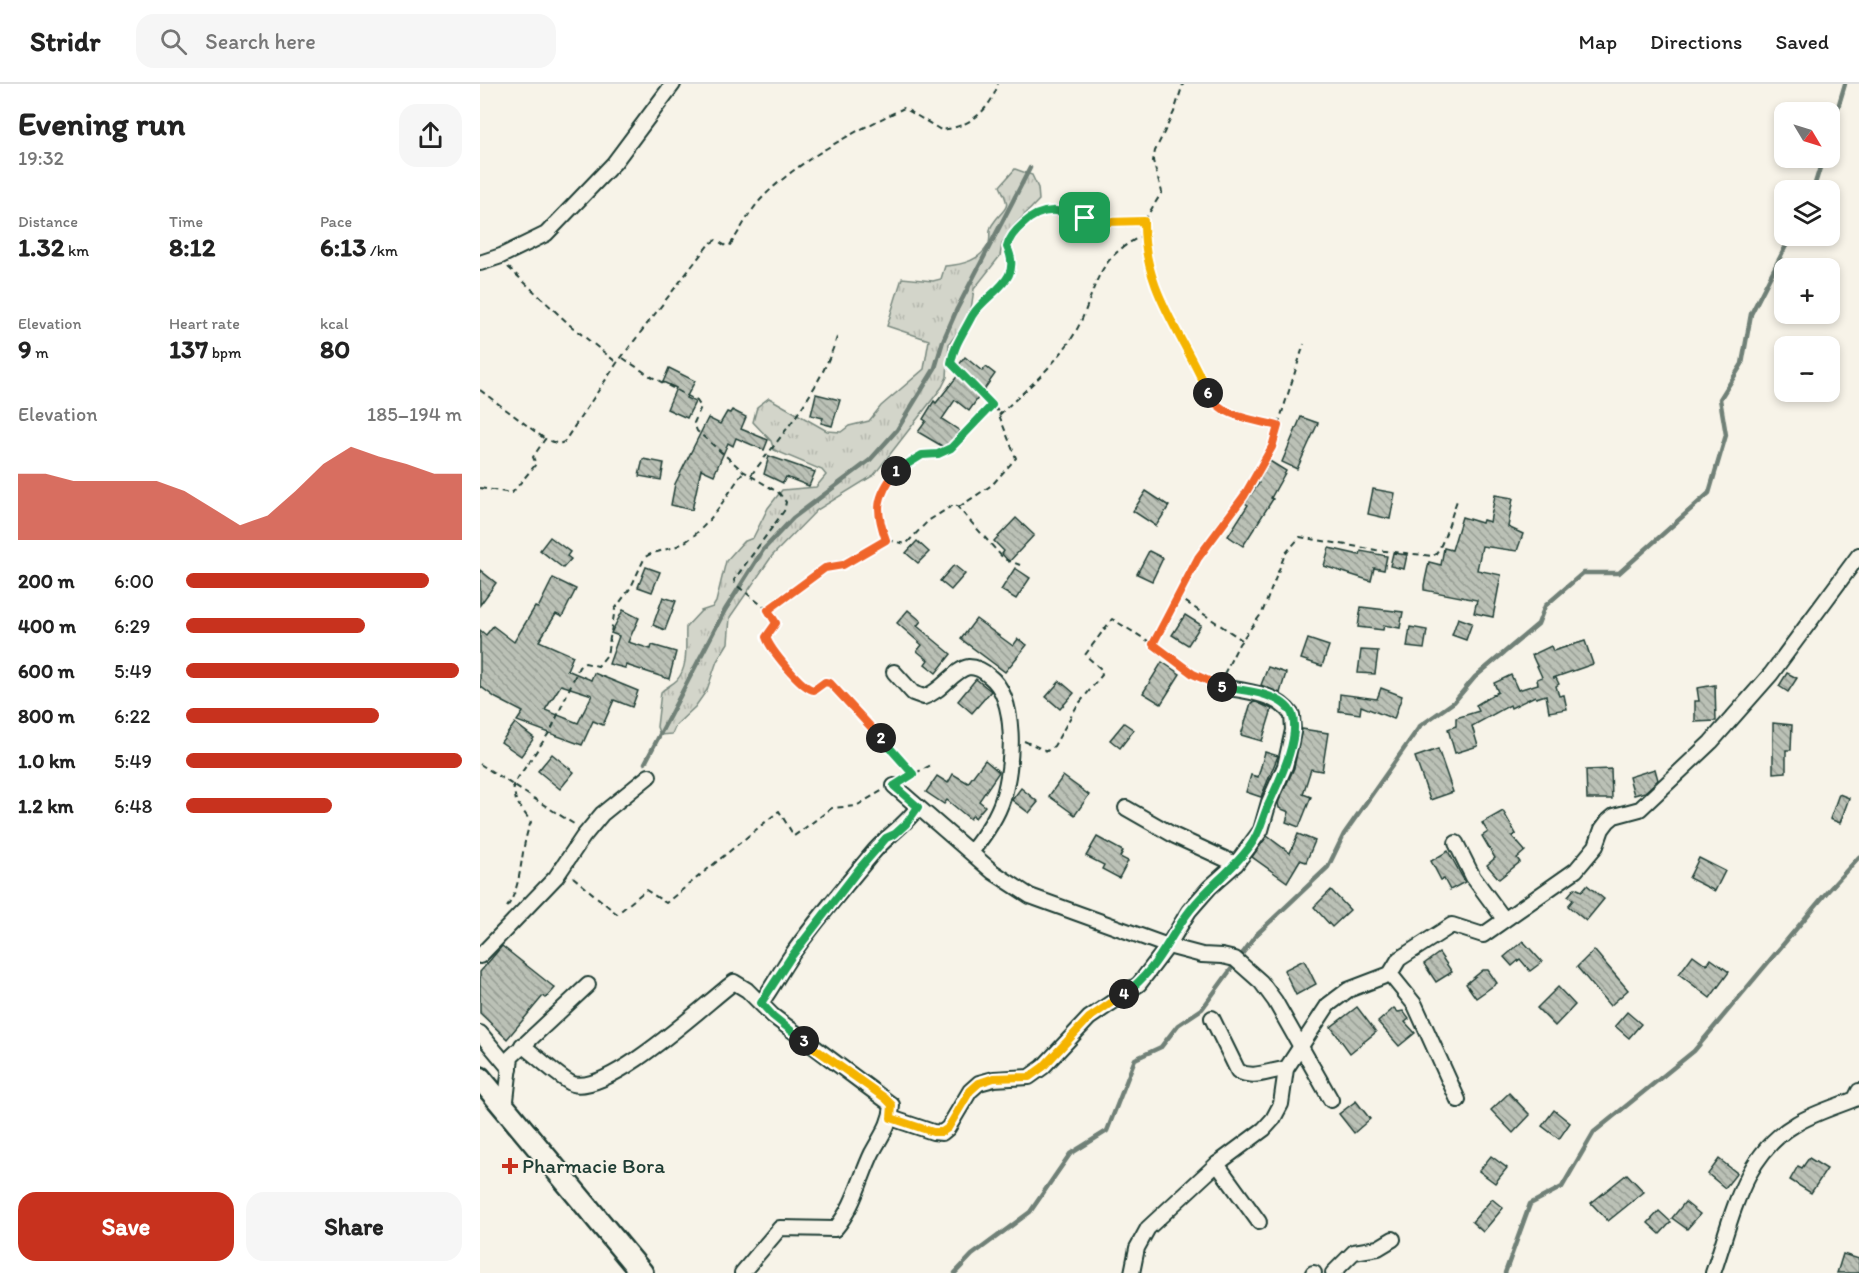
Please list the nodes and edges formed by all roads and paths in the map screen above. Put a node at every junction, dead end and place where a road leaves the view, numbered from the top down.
1 (673, 84) edge
2 (998, 84) edge
3 (1183, 84) edge
4 (1144, 221) junction
5 (1144, 236) junction
6 (497, 258) junction
7 (480, 263) edge
8 (838, 334) dead end
9 (1304, 344) dead end
10 (622, 358) junction
11 (617, 363) junction
12 (480, 390) edge
13 (992, 405) junction
14 (999, 415) junction
15 (1278, 426) junction
16 (545, 439) junction
17 (743, 471) junction
18 (751, 476) junction
19 (480, 488) edge
20 (1458, 498) dead end
21 (959, 507) junction
22 (886, 540) junction
23 (1859, 555) edge
24 (1020, 565) dead end
25 (1177, 596) junction
26 (768, 610) junction
27 (1242, 640) junction
28 (1153, 644) junction
29 (894, 672) dead end
30 (1217, 686) junction
31 (1009, 732) junction
32 (480, 764) edge
33 (933, 764) dead end
34 (913, 774) junction
35 (649, 776) dead end
36 (513, 785) junction
37 (894, 786) junction
38 (918, 807) junction
39 (1126, 808) dead end
40 (587, 832) junction
41 (1456, 843) dead end
42 (971, 852) junction
43 (1236, 864) junction
44 (562, 868) junction
45 (505, 909) dead end
46 (1504, 919) junction
47 (1168, 946) junction
48 (480, 956) edge
49 (1390, 974) junction
50 (588, 985) dead end
51 (761, 1003) junction
52 (1212, 1018) dead end
53 (480, 1033) edge
54 (522, 1045) junction
55 (1300, 1047) junction
56 (1286, 1069) junction
57 (510, 1070) junction
58 (480, 1078) edge
59 (1858, 1097) edge
60 (1332, 1100) dead end
61 (1458, 1100) dead end
62 (505, 1109) junction
63 (891, 1118) junction
64 (1217, 1164) junction
65 (1259, 1222) dead end
66 (1393, 1239) dead end
67 (642, 1273) edge
68 (742, 1273) edge
69 (1133, 1273) edge
70 (1333, 1273) edge
71 (1713, 1273) edge

1 - 6 street
2 - 10 path
3 - 4 path
4 - 5 path
4 - 13 path
5 - 14 path
5 - 15 path
6 - 7 street
6 - 11 path
8 - 18 path
9 - 15 path
10 - 11 path
10 - 17 path
11 - 16 path
12 - 16 path
13 - 14 path
13 - 22 path
14 - 21 path
15 - 25 path
16 - 19 path
17 - 18 path
17 - 36 path
18 - 26 path
20 - 27 path
21 - 22 path
21 - 24 path
22 - 26 path
23 - 46 street
25 - 27 path
25 - 28 path
26 - 34 path
27 - 30 path
28 - 30 path
28 - 31 path
29 - 31 street
30 - 43 street
31 - 42 street
32 - 36 path
33 - 34 path
34 - 37 path
35 - 40 street
36 - 40 path
36 - 45 path
37 - 38 street
37 - 44 path
38 - 42 street
38 - 51 street
39 - 43 street
40 - 44 street
41 - 46 street
42 - 47 street
43 - 47 street
44 - 48 street
46 - 49 street
47 - 55 street
47 - 63 street
49 - 55 street
49 - 61 street
50 - 54 street
51 - 54 street
51 - 63 street
52 - 56 street
53 - 57 street
54 - 57 street
55 - 56 street
55 - 60 street
56 - 64 street
57 - 62 street
58 - 62 highway
59 - 71 street
62 - 67 highway
63 - 68 street
64 - 65 street
64 - 69 street
66 - 70 street

